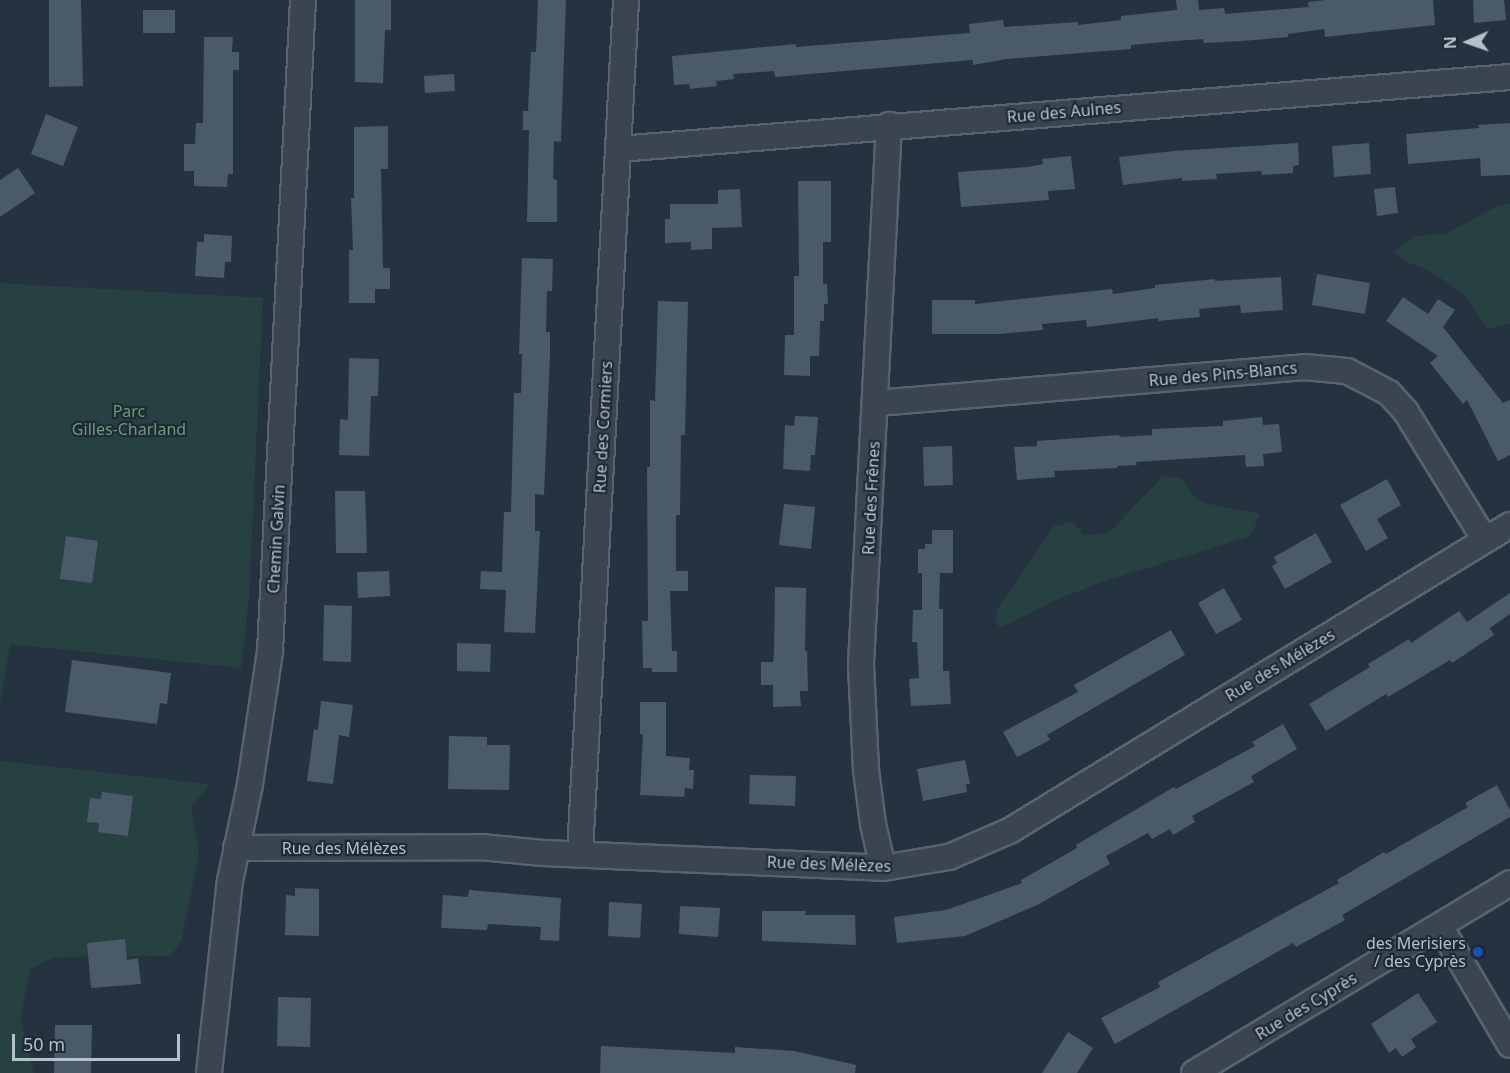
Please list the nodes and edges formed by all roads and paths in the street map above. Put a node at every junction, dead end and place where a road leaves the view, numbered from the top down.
1 (303, 0) edge
2 (626, 0) edge
3 (1510, 76) edge
4 (889, 125) junction
5 (619, 149) junction
6 (877, 403) junction
7 (1510, 525) edge
8 (1485, 540) junction
9 (236, 848) junction
10 (580, 853) junction
11 (883, 868) junction
12 (1510, 883) edge
13 (1440, 926) junction
14 (1510, 1045) edge
15 (209, 1073) edge
16 (1194, 1073) edge

1 - 9 street, Chemin Galvin
2 - 5 street, Rue des Cormiers
3 - 4 street, Rue des Aulnes
4 - 5 street, Rue des Aulnes
4 - 6 street, Rue des Frênes
5 - 10 street, Rue des Cormiers
6 - 8 street, Rue des Pins-Blancs
6 - 11 street, Rue des Frênes
7 - 8 street, Rue des Mélèzes
8 - 11 street, Rue des Mélèzes
9 - 10 street, Rue des Mélèzes
9 - 15 street, Chemin Galvin
10 - 11 street, Rue des Mélèzes
12 - 13 street, Rue des Cyprès
13 - 14 street
13 - 16 street, Rue des Cyprès

